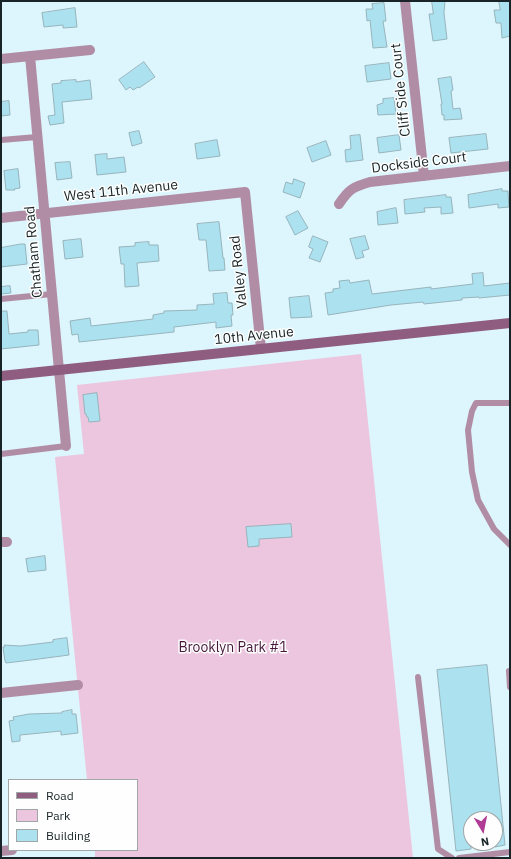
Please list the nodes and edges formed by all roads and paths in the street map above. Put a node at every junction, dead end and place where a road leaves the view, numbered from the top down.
1 (406, 1) edge
2 (90, 50) dead end
3 (30, 56) junction
4 (1, 59) edge
5 (37, 137) junction
6 (1, 140) edge
7 (510, 166) edge
8 (424, 176) junction
9 (245, 192) joint
10 (339, 204) dead end
11 (44, 214) junction
12 (1, 218) edge
13 (52, 294) junction
14 (1, 299) edge
15 (510, 323) edge
16 (261, 350) junction
17 (59, 370) junction
18 (1, 376) edge
19 (510, 403) edge
20 (66, 446) joint
21 (1, 454) edge
22 (510, 545) edge
23 (509, 671) dead end
24 (418, 678) dead end
25 (78, 685) dead end
26 (510, 687) edge
27 (1, 693) edge
28 (510, 852) edge
29 (452, 858) edge
30 (459, 858) edge

1 - 8 street, Cliff Side Court
2 - 3 street
3 - 4 street
3 - 5 street, Chatham Road
5 - 6 lane
5 - 11 street, Chatham Road
7 - 8 street, Dockside Court
8 - 10 street, Dockside Court
9 - 11 street, West 11th Avenue
9 - 16 street, Valley Road
11 - 12 street, West 11th Avenue
11 - 13 street, Chatham Road
13 - 14 lane
13 - 17 street, Chatham Road
15 - 16 street, 10th Avenue
16 - 17 street, 10th Avenue
17 - 18 street, 10th Avenue
17 - 20 street, Chatham Road
19 - 22 lane
20 - 21 lane
23 - 26 lane
24 - 29 lane
25 - 27 street
28 - 30 lane

